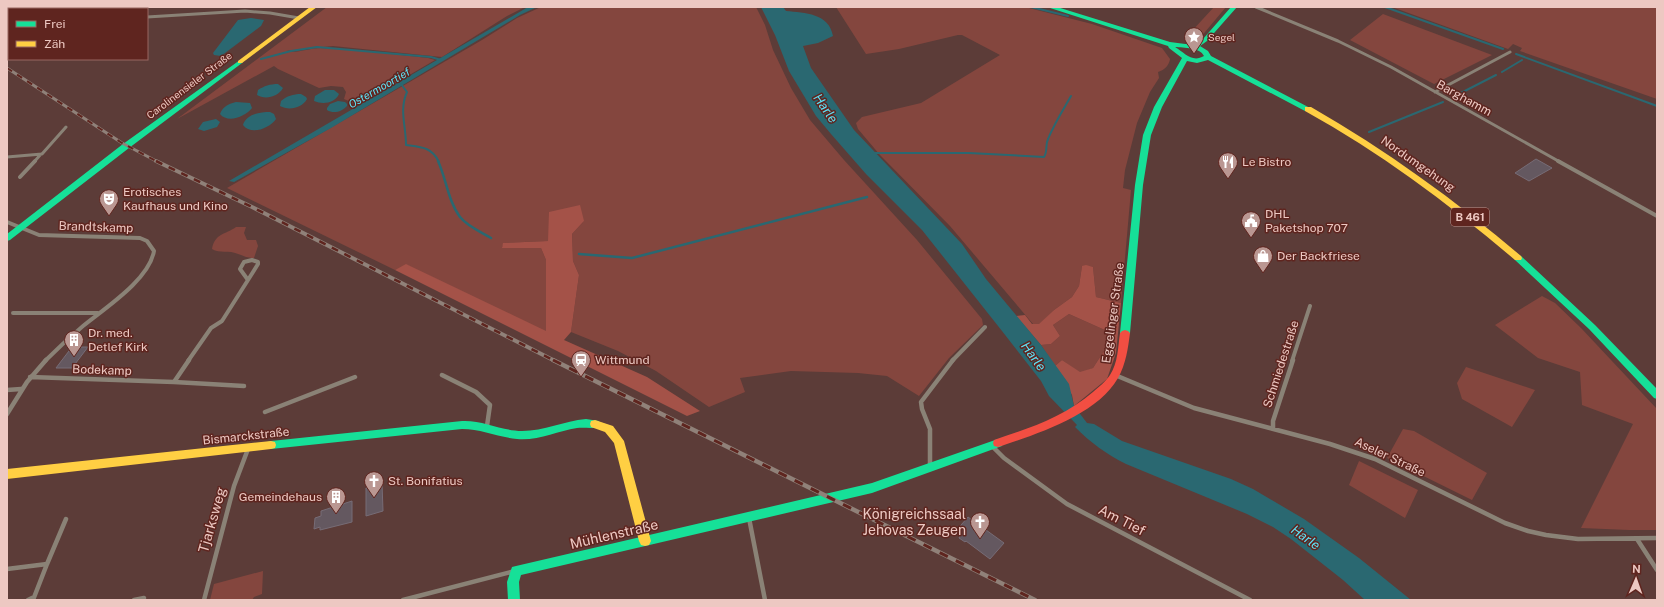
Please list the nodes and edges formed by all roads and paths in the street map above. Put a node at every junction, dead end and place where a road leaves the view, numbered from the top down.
1 (314, 7) edge
2 (1050, 7) edge
3 (1234, 7) edge
4 (1256, 7) edge
5 (148, 17) edge
6 (299, 18) junction
7 (1510, 52) dead end
8 (1202, 53) junction
9 (1185, 54) junction
10 (1435, 92) junction
11 (66, 127) dead end
12 (42, 154) junction
13 (7, 157) edge
14 (20, 177) dead end
15 (1657, 216) edge
16 (7, 222) edge
17 (20, 227) junction
18 (7, 238) edge
19 (248, 280) junction
20 (1310, 306) dead end
21 (13, 313) dead end
22 (99, 313) junction
23 (985, 327) dead end
24 (442, 374) dead end
25 (1115, 375) junction
26 (30, 377) junction
27 (355, 377) dead end
28 (174, 382) junction
29 (244, 386) dead end
30 (22, 389) junction
31 (7, 390) edge
32 (1657, 396) edge
33 (264, 412) dead end
34 (7, 414) edge
35 (487, 426) junction
36 (1273, 428) junction
37 (992, 445) junction
38 (248, 448) junction
39 (930, 468) junction
40 (7, 474) edge
41 (832, 498) joint
42 (748, 517) junction
43 (66, 519) dead end
44 (1657, 538) edge
45 (1637, 539) junction
46 (645, 541) junction
47 (47, 564) junction
48 (7, 569) edge
49 (1657, 570) edge
50 (516, 571) junction
51 (144, 598) dead end
52 (33, 599) edge
53 (28, 600) edge
54 (134, 600) edge
55 (204, 600) edge
56 (403, 600) edge
57 (514, 600) edge
58 (765, 600) edge
59 (1250, 600) edge

1 - 6 street, Carolinensieler Straße
2 - 9 street
3 - 8 street
4 - 10 street, Barghamm
5 - 6 street
6 - 17 street, Carolinensieler Straße
7 - 10 street
8 - 9 street
8 - 9 street
8 - 32 street, Nordumgehung / B 461
9 - 25 street, Eggelinger Straße
10 - 15 street, Barghamm
11 - 12 street
12 - 13 street
12 - 14 street
16 - 17 street
17 - 18 street, Carolinensieler Straße
17 - 22 street, Brandtskamp
19 - 19 street
19 - 28 street
20 - 36 street, Schmiedestraße
21 - 22 street
22 - 26 street, Brandtskamp
23 - 39 street
24 - 35 street
25 - 36 street, Aseler Straße
25 - 37 street, Eggelinger Straße
26 - 28 street, Bodekamp
26 - 30 street, Brandtskamp
27 - 33 street
28 - 29 street, Bodekamp
30 - 31 street
30 - 34 street, Brandtskamp
35 - 38 street, Bismarckstraße
35 - 46 street, Bismarckstraße
36 - 45 street, Aseler Straße
37 - 39 street, Eggelinger Straße
37 - 59 street, Am Tief
38 - 40 street, Bismarckstraße
38 - 55 street, Tjarksweg
39 - 41 street, Eggelinger Straße
41 - 42 street, Mühlenstraße
42 - 46 street, Mühlenstraße
42 - 58 street
43 - 47 street
44 - 45 street, Aseler Straße
45 - 49 street
46 - 50 street, Mühlenstraße
47 - 48 street
47 - 52 street
50 - 56 street, Mühlenstraße
50 - 57 street
51 - 54 street
52 - 53 street

